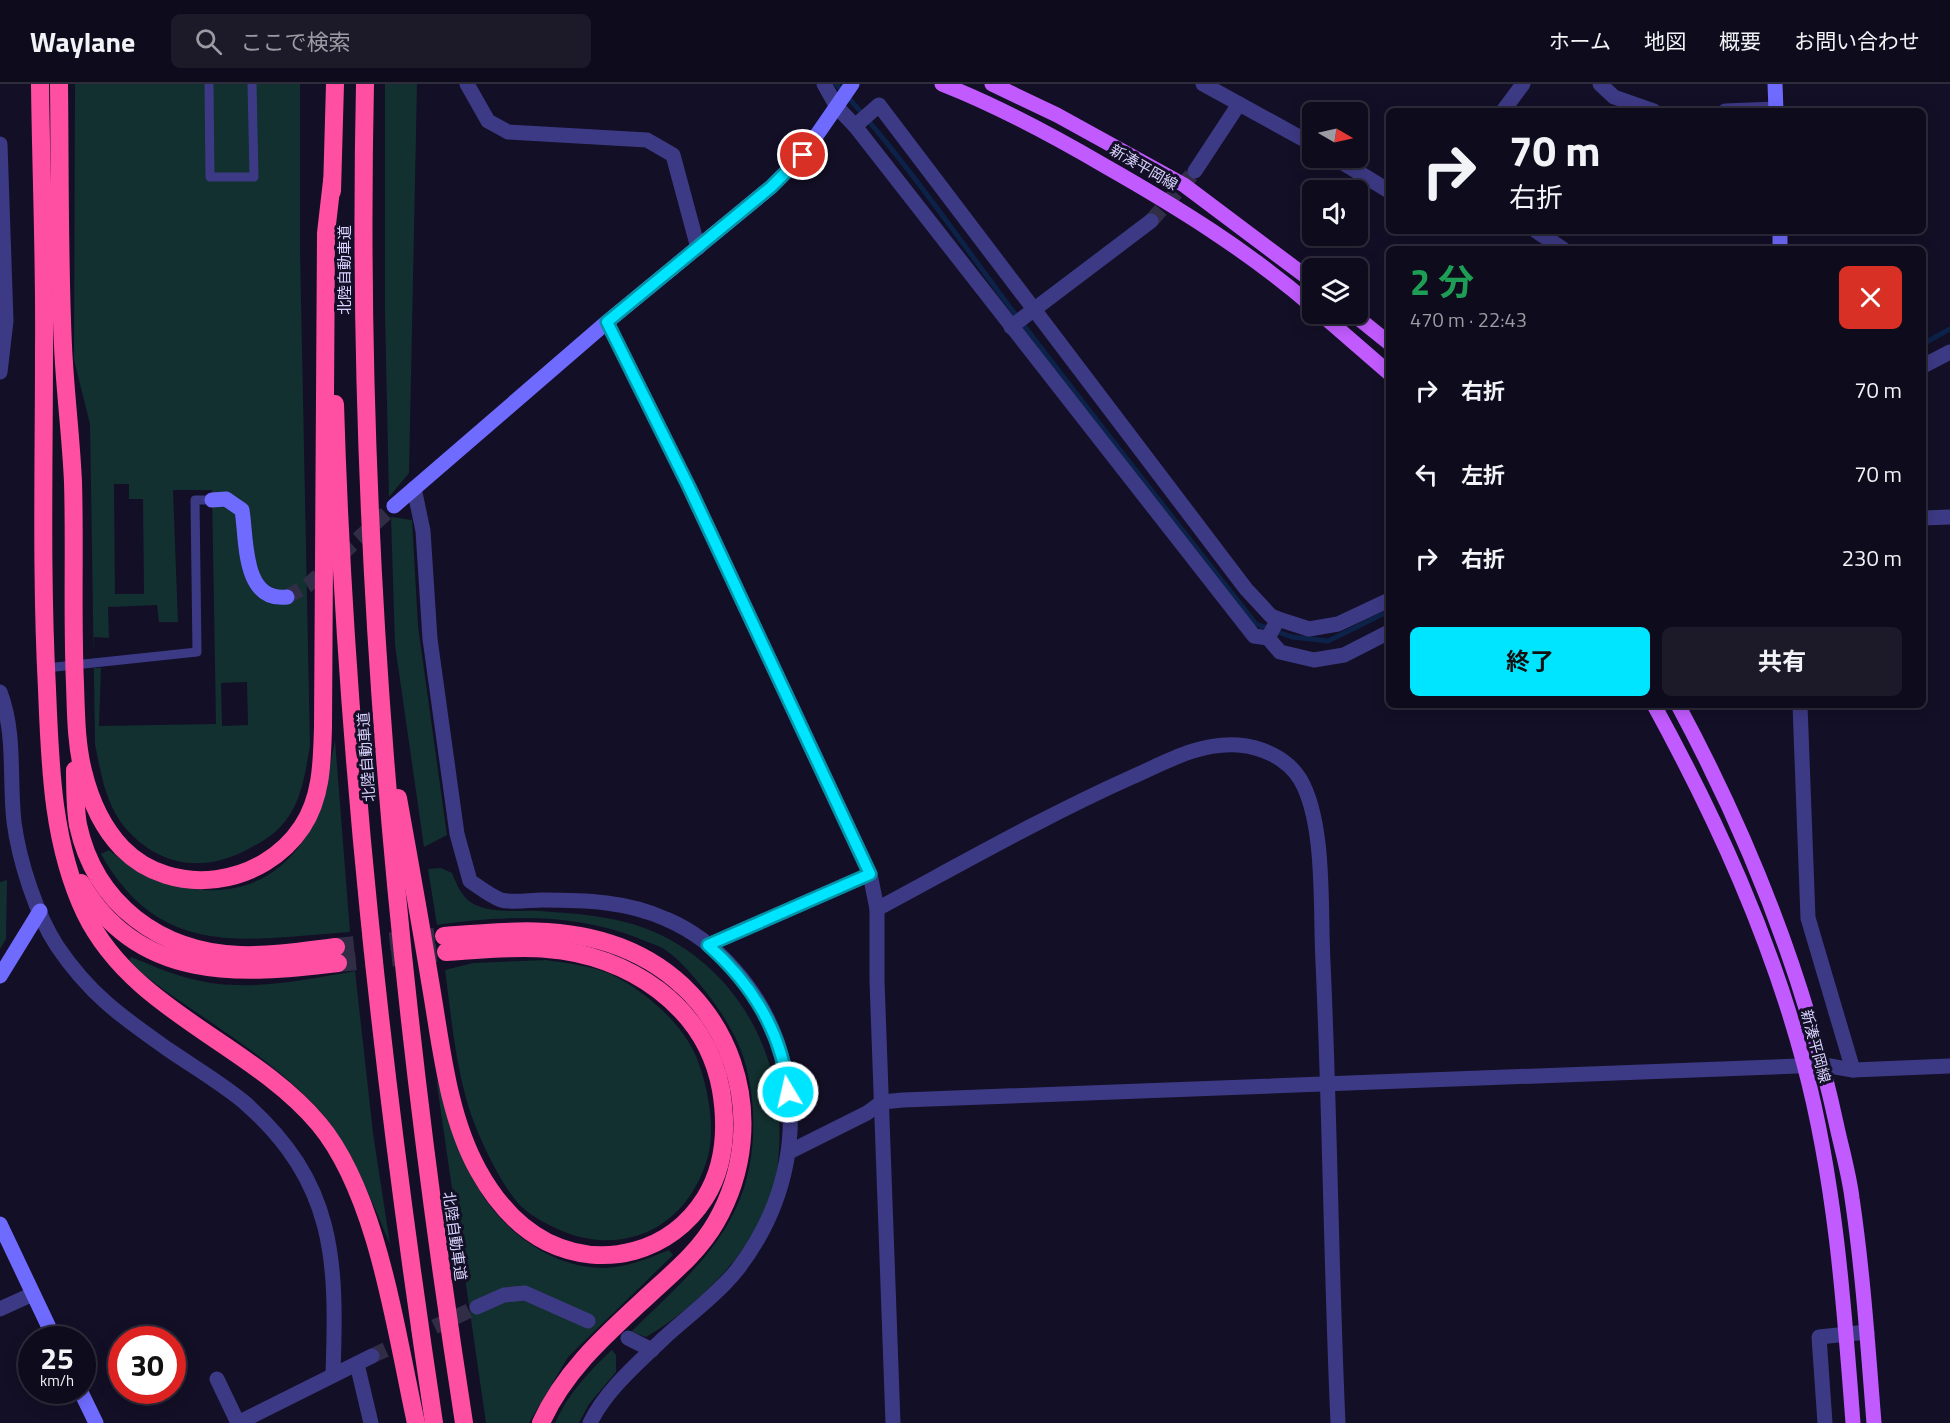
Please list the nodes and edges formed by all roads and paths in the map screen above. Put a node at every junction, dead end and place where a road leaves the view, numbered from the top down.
1 (40, 84) edge
2 (59, 84) edge
3 (209, 84) edge
4 (252, 84) edge
5 (335, 84) edge
6 (365, 84) edge
7 (467, 84) edge
8 (824, 84) edge
9 (852, 84) edge
10 (942, 84) edge
11 (992, 84) edge
12 (1203, 84) edge
13 (1523, 84) edge
14 (1600, 84) edge
15 (1775, 84) edge
16 (1239, 104) junction
17 (837, 107) junction
18 (1505, 108) edge
19 (1645, 108) edge
20 (1776, 108) edge
21 (857, 125) junction
22 (1302, 138) edge
23 (0, 144) edge
24 (1352, 168) edge
25 (1195, 171) tunnel mouth
26 (332, 181) junction
27 (1386, 188) edge
28 (1150, 221) tunnel mouth
29 (1540, 234) edge
30 (1558, 246) edge
31 (698, 248) junction
32 (1302, 273) edge
33 (1302, 297) edge
34 (1035, 308) junction
35 (607, 322) junction
36 (1333, 324) edge
37 (1365, 324) edge
38 (1011, 327) junction
39 (1386, 341) edge
40 (1950, 352) edge
41 (1926, 364) edge
42 (1386, 369) edge
43 (0, 372) edge
44 (414, 488) junction
45 (212, 500) joint
46 (394, 506) tunnel mouth
47 (1950, 517) edge
48 (1926, 518) edge
49 (287, 597) dead end
50 (1386, 601) edge
51 (1278, 619) junction
52 (1386, 634) edge
53 (1268, 638) junction
54 (74, 665) junction
55 (46, 668) junction
56 (379, 687) junction
57 (0, 692) edge
58 (1656, 708) edge
59 (1680, 708) edge
60 (1800, 708) edge
61 (76, 726) junction
62 (60, 839) junction
63 (870, 874) junction
64 (877, 909) junction
65 (40, 911) junction
66 (708, 945) junction
67 (0, 976) edge
68 (1824, 1065) junction
69 (1805, 1066) junction
70 (1950, 1066) edge
71 (1853, 1070) junction
72 (1329, 1084) junction
73 (882, 1102) junction
74 (789, 1152) junction
75 (0, 1224) edge
76 (33, 1294) junction
77 (477, 1307) tunnel mouth
78 (0, 1309) edge
79 (588, 1321) dead end
80 (49, 1326) edge
81 (1867, 1332) junction
82 (1847, 1334) junction
83 (628, 1338) dead end
84 (652, 1350) junction
85 (372, 1356) tunnel mouth
86 (357, 1364) junction
87 (333, 1374) junction
88 (217, 1379) dead end
89 (87, 1404) edge
90 (96, 1423) edge
91 (238, 1423) edge
92 (371, 1423) edge
93 (416, 1423) edge
94 (434, 1423) edge
95 (464, 1423) edge
96 (541, 1423) edge
97 (590, 1423) edge
98 (893, 1423) edge
99 (1338, 1423) edge
100 (1825, 1423) edge
101 (1853, 1423) edge
102 (1874, 1423) edge

1 - 55 highway
2 - 54 highway
3 - 4 lane
5 - 26 highway, 北陸自動車道
6 - 56 highway, 北陸自動車道
7 - 31 street
8 - 17 street
9 - 17 street
10 - 33 main road, 新湊平岡線
11 - 32 main road, 新湊平岡線
12 - 16 street
13 - 18 street
14 - 19 street
15 - 20 street
16 - 22 street
16 - 25 street
17 - 21 street
17 - 31 street
21 - 34 street
21 - 38 street
23 - 43 street
24 - 27 street
26 - 61 highway
26 - 94 highway, 北陸自動車道
28 - 34 street
29 - 30 street
31 - 35 street
34 - 38 street
34 - 51 street
35 - 44 street
35 - 63 street
36 - 42 main road
37 - 39 main road
38 - 53 street
40 - 41 street
44 - 46 street
44 - 66 street
45 - 49 street
45 - 54 lane
47 - 48 street
50 - 51 street
51 - 53 street
52 - 53 street
54 - 55 lane
54 - 61 highway
55 - 62 highway
56 - 95 highway, 北陸自動車道
56 - 96 highway
57 - 65 street
58 - 69 main road, 新湊平岡線
59 - 68 main road, 新湊平岡線
60 - 71 street
61 - 62 highway
62 - 93 highway
63 - 64 street
63 - 66 street
64 - 72 street
64 - 73 street
65 - 67 street
65 - 87 street
66 - 74 street
68 - 69 street
68 - 71 street
68 - 81 main road, 新湊平岡線
69 - 72 street
69 - 82 main road, 新湊平岡線
70 - 71 street
72 - 73 street
72 - 99 street
73 - 74 street
73 - 98 street
74 - 84 street
75 - 76 street
76 - 78 street
76 - 80 street
77 - 79 street
81 - 82 street
81 - 102 main road, 新湊平岡線
82 - 100 street
82 - 101 main road, 新湊平岡線
83 - 84 street
84 - 97 street
85 - 86 street
86 - 87 street
86 - 92 street
87 - 91 street
88 - 91 street
89 - 90 street

